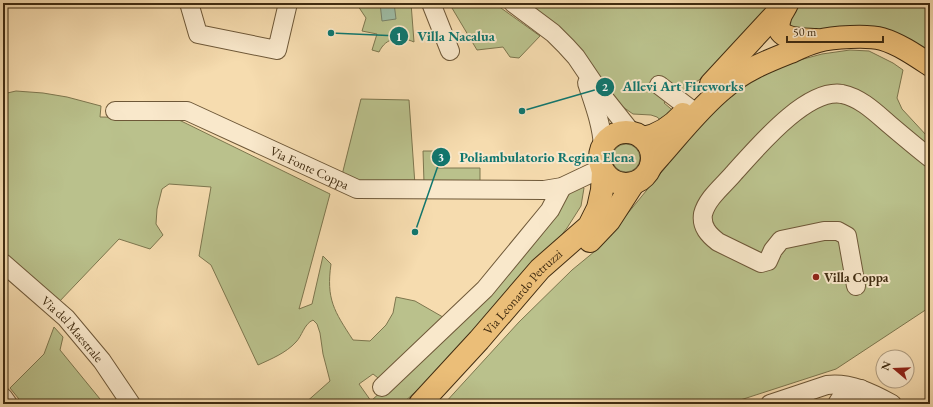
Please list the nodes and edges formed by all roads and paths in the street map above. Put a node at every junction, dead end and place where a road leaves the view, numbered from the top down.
1 (189, 3) edge
2 (288, 3) edge
3 (431, 3) edge
4 (514, 3) edge
5 (787, 3) edge
6 (818, 41) junction
7 (450, 51) dead end
8 (579, 61) junction
9 (930, 65) edge
10 (659, 85) dead end
11 (689, 108) junction
12 (115, 111) dead end
13 (638, 136) junction
14 (930, 158) edge
15 (603, 162) junction
16 (651, 166) junction
17 (633, 184) junction
18 (562, 187) junction
19 (3, 263) edge
20 (856, 286) dead end
21 (382, 387) dead end
22 (817, 388) junction
23 (3, 397) edge
24 (878, 398) edge
25 (8, 404) edge
26 (131, 404) edge
27 (420, 404) edge
28 (435, 404) edge
29 (770, 404) edge
30 (828, 404) edge
31 (837, 404) edge

1 - 2 street
3 - 7 street
4 - 8 street
5 - 6 main road
5 - 11 main road
6 - 9 main road
6 - 16 main road
8 - 13 street
8 - 15 street
10 - 11 street
11 - 13 main road
12 - 18 street, Via Fonte Coppa
13 - 15 main road
13 - 16 main road
14 - 20 street
15 - 17 main road
15 - 18 street, Via Fonte Coppa
15 - 27 main road, Via Leonardo Petruzzi
16 - 17 main road
17 - 28 main road, Via Leonardo Petruzzi
18 - 21 street
19 - 26 street, Via del Maestrale
22 - 24 street
22 - 29 street
22 - 30 street
23 - 25 street
24 - 31 street

